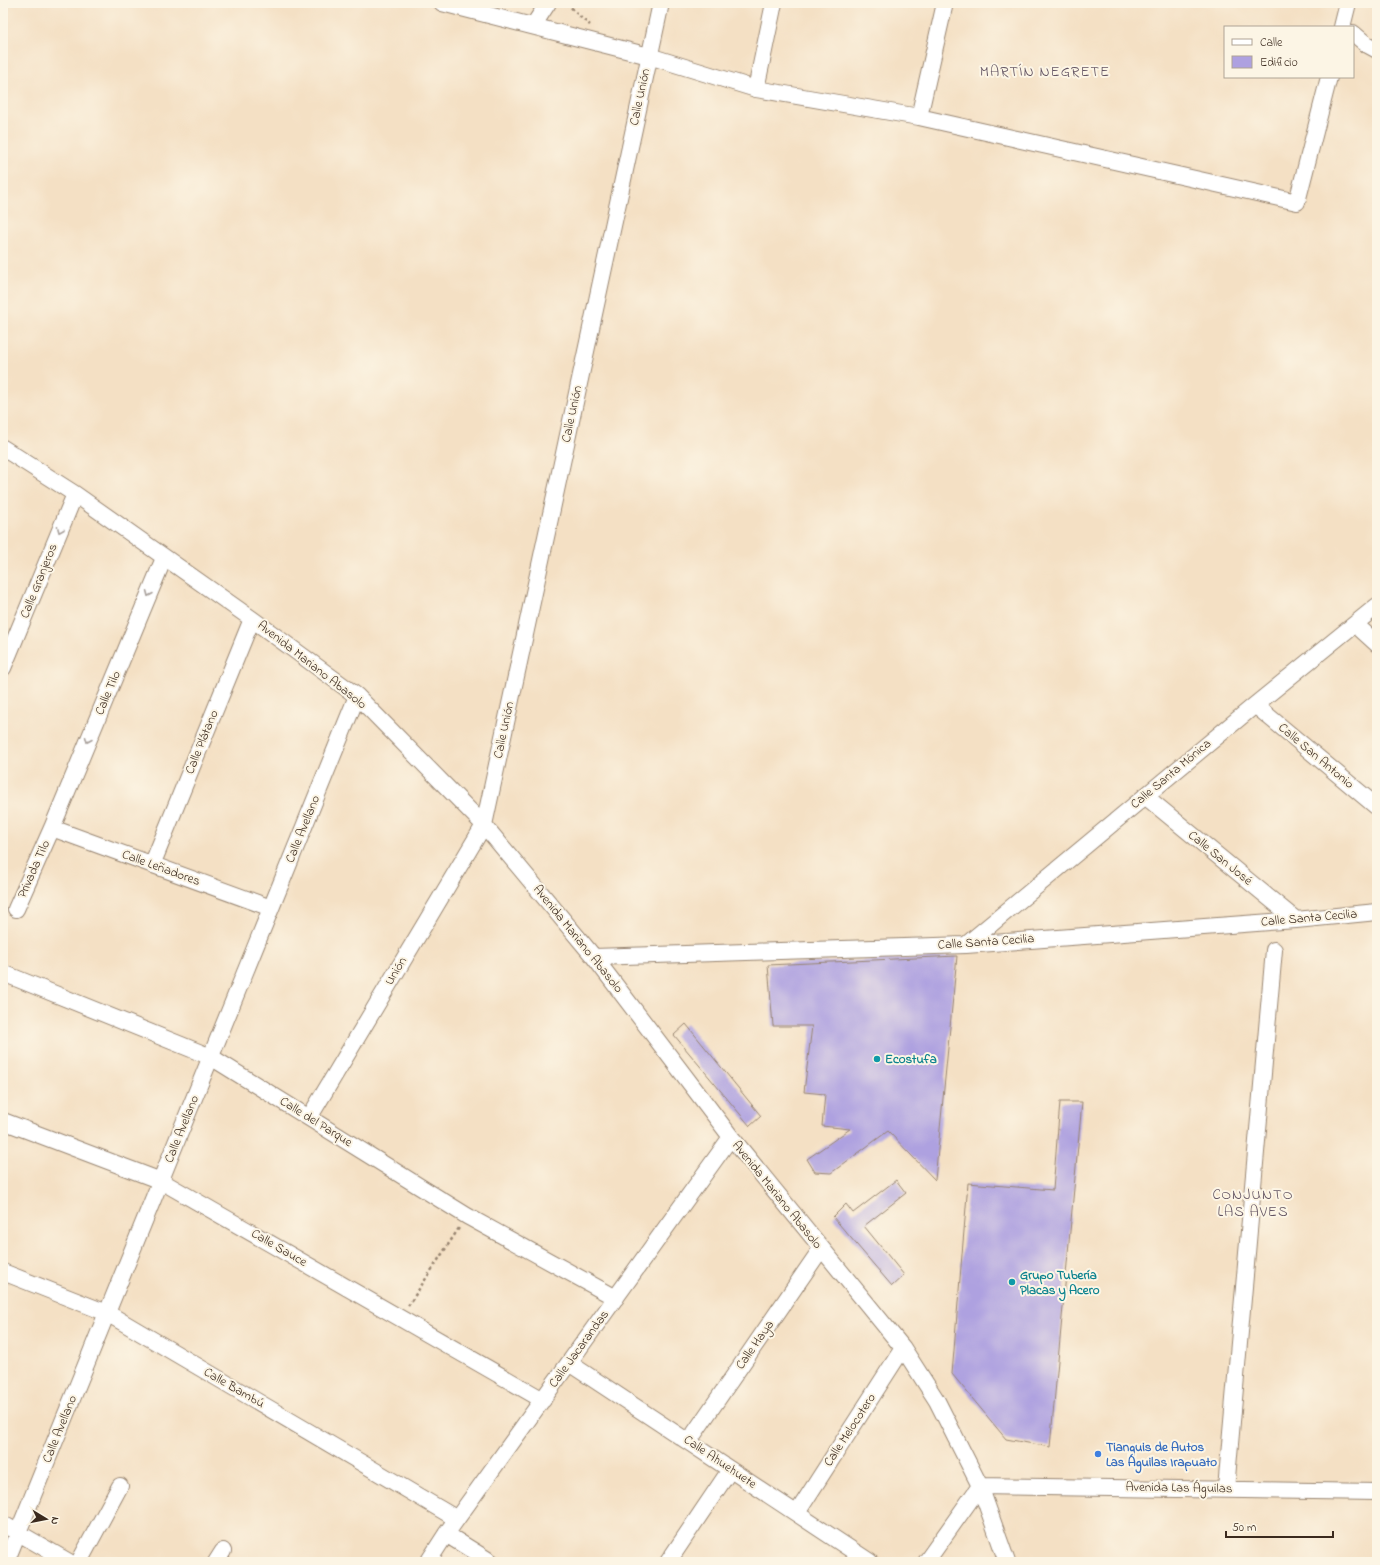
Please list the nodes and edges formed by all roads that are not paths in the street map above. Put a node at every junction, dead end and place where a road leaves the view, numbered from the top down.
1 (442, 3) edge
2 (548, 3) edge
3 (662, 3) edge
4 (774, 3) edge
5 (945, 3) edge
6 (1348, 3) edge
7 (477, 7) edge
8 (533, 26) junction
9 (1346, 26) edge
10 (1354, 34) edge
11 (1377, 50) edge
12 (649, 56) junction
13 (1329, 78) edge
14 (756, 89) junction
15 (919, 117) junction
16 (3, 448) edge
17 (75, 494) junction
18 (164, 558) junction
19 (1377, 606) edge
20 (252, 619) junction
21 (1355, 624) junction
22 (1377, 644) edge
23 (3, 668) edge
24 (357, 696) junction
25 (1254, 705) junction
26 (1144, 796) junction
27 (1377, 807) edge
28 (484, 825) junction
29 (52, 828) junction
30 (152, 864) junction
31 (271, 908) junction
32 (16, 909) dead end
33 (1377, 912) edge
34 (1296, 920) junction
35 (966, 945) junction
36 (1274, 950) dead end
37 (594, 957) junction
38 (3, 973) edge
39 (211, 1057) junction
40 (309, 1118) junction
41 (3, 1121) edge
42 (731, 1137) junction
43 (161, 1181) junction
44 (821, 1249) junction
45 (3, 1272) edge
46 (616, 1298) junction
47 (107, 1314) junction
48 (903, 1348) junction
49 (569, 1363) junction
50 (543, 1400) junction
51 (689, 1441) junction
52 (730, 1470) junction
53 (120, 1486) dead end
54 (980, 1486) junction
55 (1226, 1489) junction
56 (1377, 1492) edge
57 (797, 1513) junction
58 (457, 1519) junction
59 (3, 1524) edge
60 (18, 1533) junction
61 (446, 1534) junction
62 (6, 1562) edge
63 (69, 1562) edge
64 (79, 1562) edge
65 (428, 1562) edge
66 (491, 1562) edge
67 (668, 1562) edge
68 (870, 1562) edge
69 (926, 1562) edge
70 (1007, 1562) edge

1 - 7 street
2 - 8 street
3 - 12 street, Calle Unión
4 - 14 street
5 - 15 street
6 - 9 street
7 - 8 street
8 - 12 street
10 - 11 street
12 - 14 street
12 - 28 street, Calle Unión
13 - 15 street
14 - 15 street
16 - 17 street, Avenida Mariano Abasolo
17 - 18 street, Avenida Mariano Abasolo
17 -> 23 street, Calle Granjeros
18 - 20 street, Avenida Mariano Abasolo
18 -> 29 street, Calle Tilo
19 - 21 street, Calle Santa Mónica
20 - 24 street, Avenida Mariano Abasolo
20 - 30 street, Calle Plátano
21 - 22 street
21 - 25 street, Calle Santa Mónica
24 - 28 street, Avenida Mariano Abasolo
24 - 31 street, Calle Avellano
25 - 26 street, Calle Santa Mónica
25 - 27 street, Calle San Antonio
26 - 34 street, Calle San José
26 - 35 street, Calle Santa Mónica
28 - 37 street, Avenida Mariano Abasolo
28 - 40 street, Unión
29 - 30 street, Calle Leñadores
29 - 32 street, Privada Tilo
30 - 31 street, Calle Leñadores
31 - 39 street, Calle Avellano
33 - 34 street, Calle Santa Cecilia
34 - 35 street, Calle Santa Cecilia
35 - 37 street, Calle Santa Cecilia
36 - 55 street
37 - 42 street, Avenida Mariano Abasolo
38 - 39 street, Calle del Parque
39 - 40 street, Calle del Parque
39 - 43 street, Calle Avellano
40 - 46 street, Calle del Parque
41 - 43 street, Calle Sauce
42 - 44 street, Avenida Mariano Abasolo
42 - 46 street, Calle Jacarandas
43 - 47 street, Calle Avellano
43 - 50 street, Calle Sauce
44 - 48 street, Avenida Mariano Abasolo
44 - 51 street, Calle Haya
45 - 47 street, Calle Bambú
46 - 49 street, Calle Jacarandas
47 - 58 street, Calle Bambú
47 - 60 street, Calle Avellano
48 - 54 street, Avenida Mariano Abasolo
48 - 57 street, Calle Melocotero
49 - 50 street, Calle Jacarandas
49 - 51 street, Calle Ahuehuete
50 - 58 street, Calle Jacarandas
51 - 52 street, Calle Ahuehuete
52 - 57 street, Calle Ahuehuete
52 - 67 street
53 - 64 street
54 - 55 street, Avenida Las Águilas
54 - 69 street
54 - 70 street, Avenida Mariano Abasolo
55 - 56 street, Avenida Las Águilas
57 - 68 street, Calle Ahuehuete
58 - 61 street, Calle Jacarandas
59 - 60 street
60 - 62 street, Calle Avellano
60 - 63 street
61 - 65 street, Calle Jacarandas
61 - 66 street

